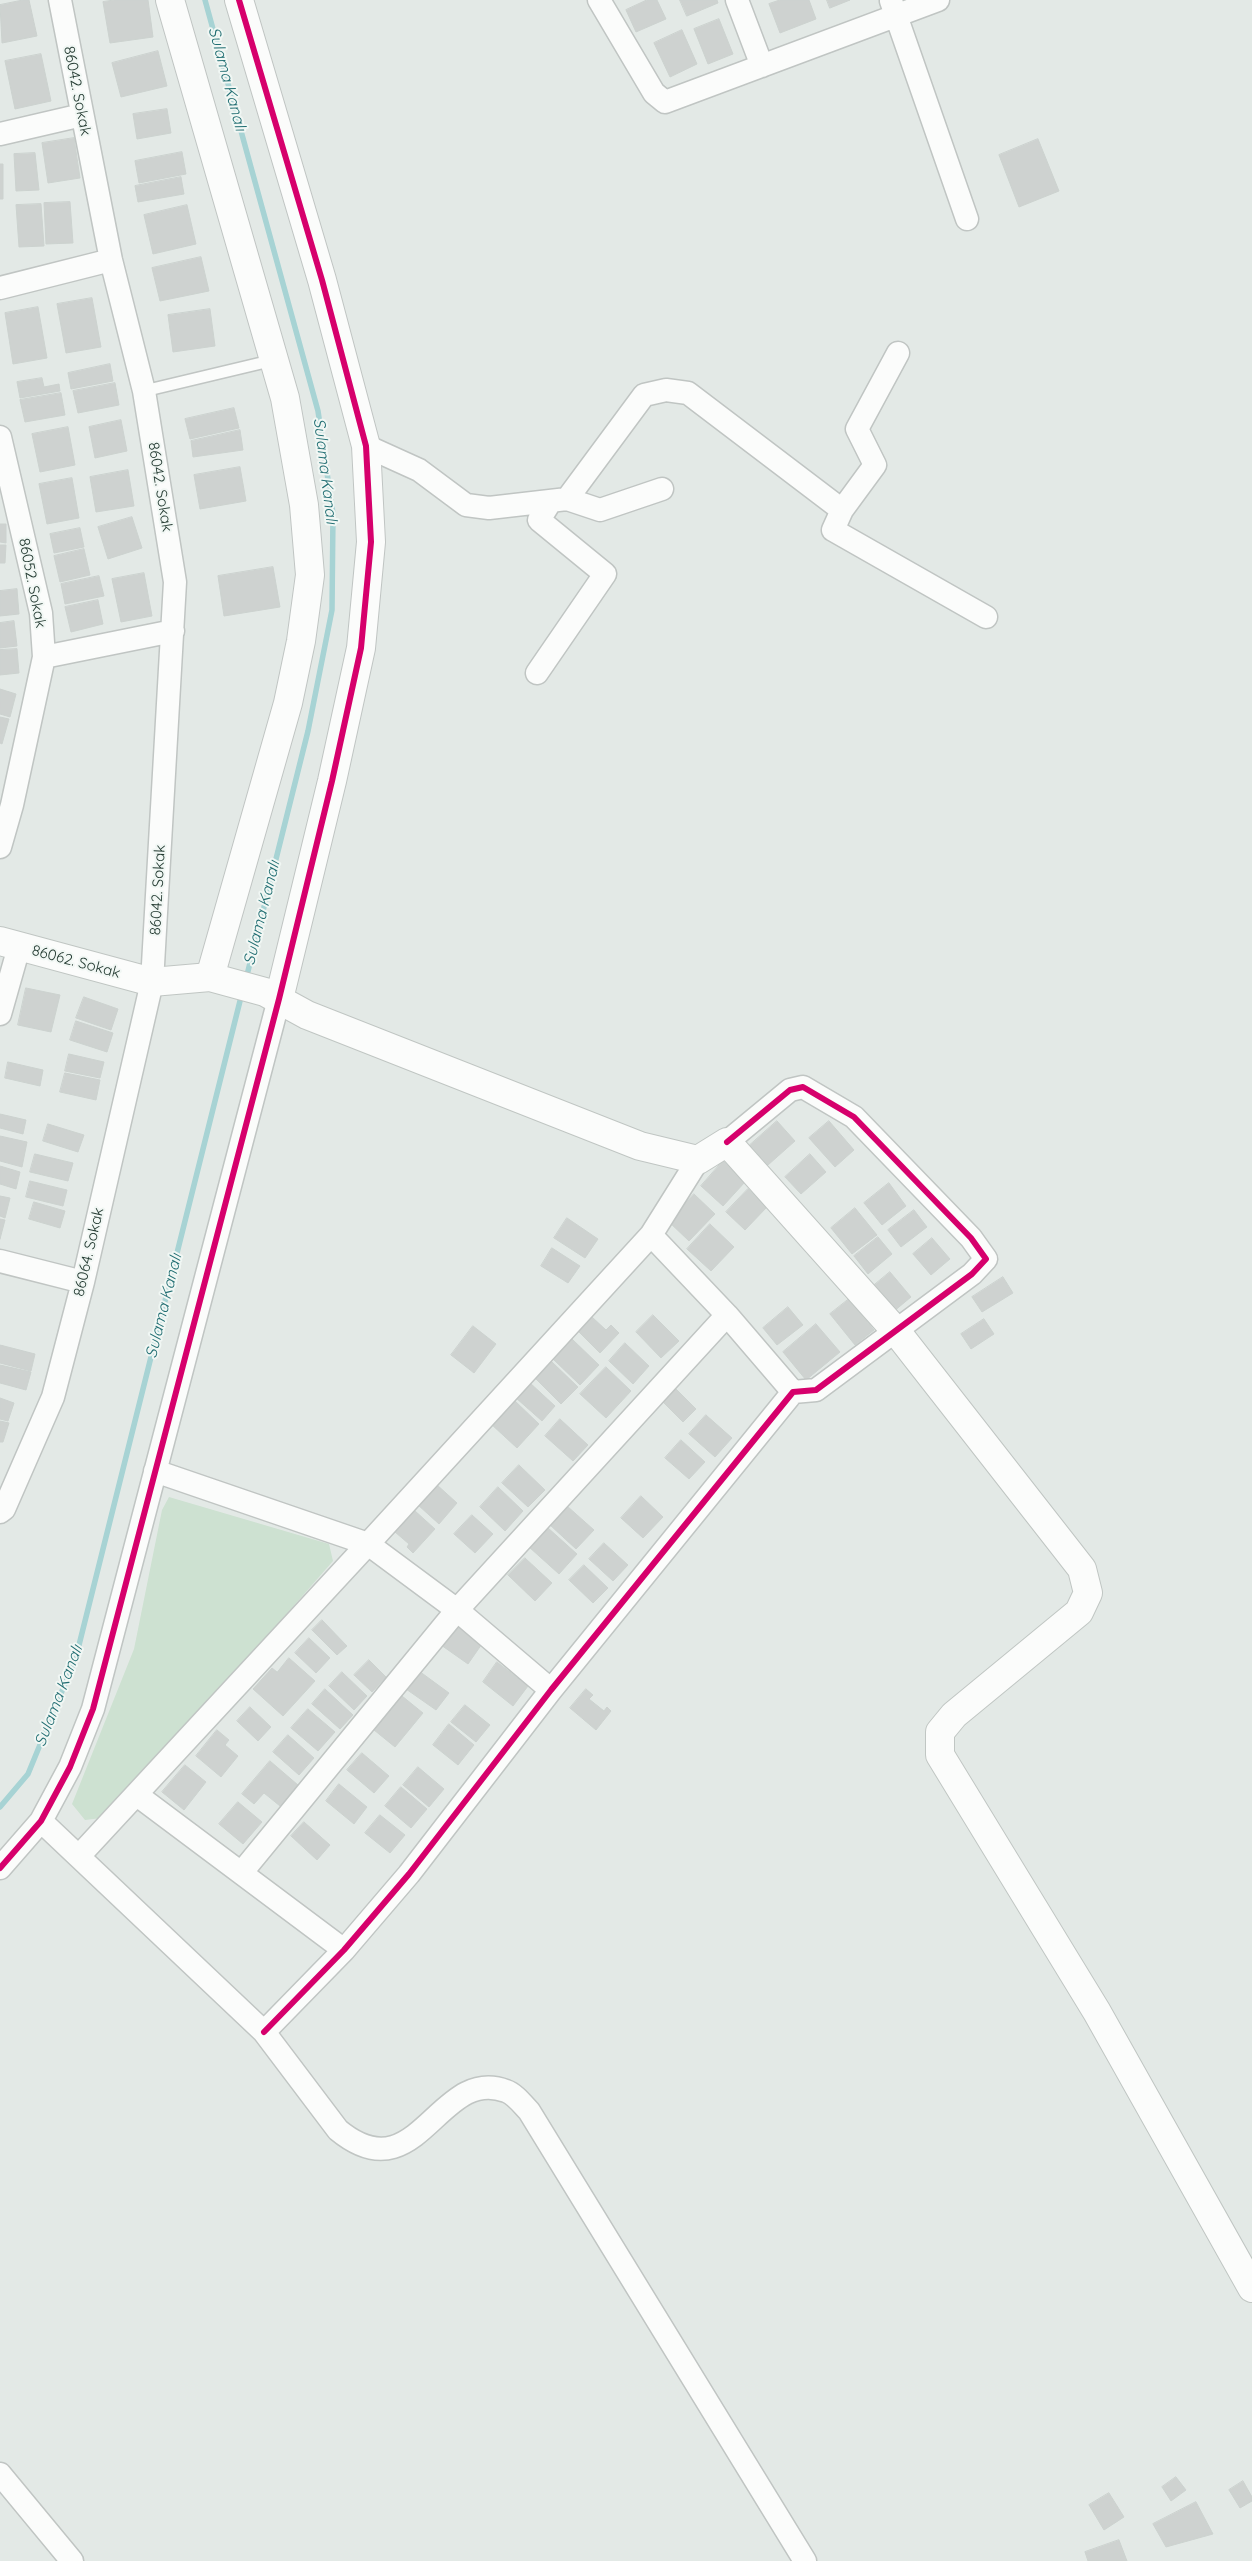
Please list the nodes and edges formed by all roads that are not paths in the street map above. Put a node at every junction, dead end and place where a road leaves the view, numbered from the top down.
1 (60, 0) edge
2 (170, 0) edge
3 (239, 0) edge
4 (599, 0) edge
5 (737, 0) edge
6 (938, 0) edge
7 (893, 7) edge
8 (762, 66) junction
9 (82, 115) junction
10 (0, 134) edge
11 (968, 219) dead end
12 (111, 260) junction
13 (0, 288) edge
14 (898, 353) dead end
15 (274, 360) junction
16 (144, 391) junction
17 (0, 437) edge
18 (366, 446) junction
19 (662, 489) dead end
20 (559, 500) junction
21 (842, 510) junction
22 (986, 617) dead end
23 (173, 631) junction
24 (44, 657) junction
25 (537, 673) dead end
26 (0, 847) edge
27 (9, 944) edge
28 (216, 979) junction
29 (152, 982) junction
30 (272, 996) junction
31 (0, 1014) edge
32 (727, 1142) junction
33 (698, 1160) junction
34 (651, 1234) junction
35 (0, 1261) edge
36 (83, 1282) junction
37 (728, 1314) junction
38 (896, 1331) junction
39 (793, 1392) junction
40 (156, 1471) junction
41 (0, 1512) edge
42 (368, 1544) junction
43 (457, 1610) junction
44 (552, 1690) junction
45 (137, 1794) junction
46 (41, 1821) junction
47 (79, 1856) junction
48 (0, 1868) edge
49 (242, 1872) junction
50 (344, 1950) junction
51 (264, 2032) junction
52 (1252, 2288) edge
53 (0, 2474) edge
54 (72, 2561) edge
55 (805, 2561) edge

1 - 9 street, 86042. Sokak
2 - 15 main road
3 - 18 main road
4 - 8 street
5 - 8 street
6 - 7 street
7 - 8 street
7 - 11 street
9 - 10 street
9 - 12 street, 86042. Sokak
12 - 13 street
12 - 16 street, 86042. Sokak
14 - 21 street
15 - 16 lane
15 - 28 main road
16 - 23 street, 86042. Sokak
17 - 24 street, 86052. Sokak
18 - 20 street
18 - 30 main road
19 - 20 street
20 - 21 street
20 - 25 street
21 - 22 street
23 - 24 street
23 - 29 street, 86042. Sokak
24 - 26 street, 86052. Sokak
27 - 29 main road, 86062. Sokak
27 - 31 street
28 - 29 main road, 86062. Sokak
28 - 30 main road, 86062. Sokak
29 - 36 street, 86064. Sokak
30 - 33 main road, 86062. Sokak
30 - 40 street
32 - 33 main road
32 - 38 main road
32 - 38 street
33 - 34 street
34 - 37 street
34 - 42 street
35 - 36 street
36 - 41 street, 86064. Sokak
37 - 39 street
37 - 43 street
38 - 39 street
38 - 52 main road
39 - 44 street
40 - 42 street
40 - 46 street
42 - 43 street
42 - 45 street
43 - 44 street
43 - 49 street
44 - 50 street
45 - 47 street
45 - 49 street
46 - 47 street
46 - 48 street
47 - 51 street
49 - 50 street
50 - 51 street
51 - 55 street
53 - 54 street

